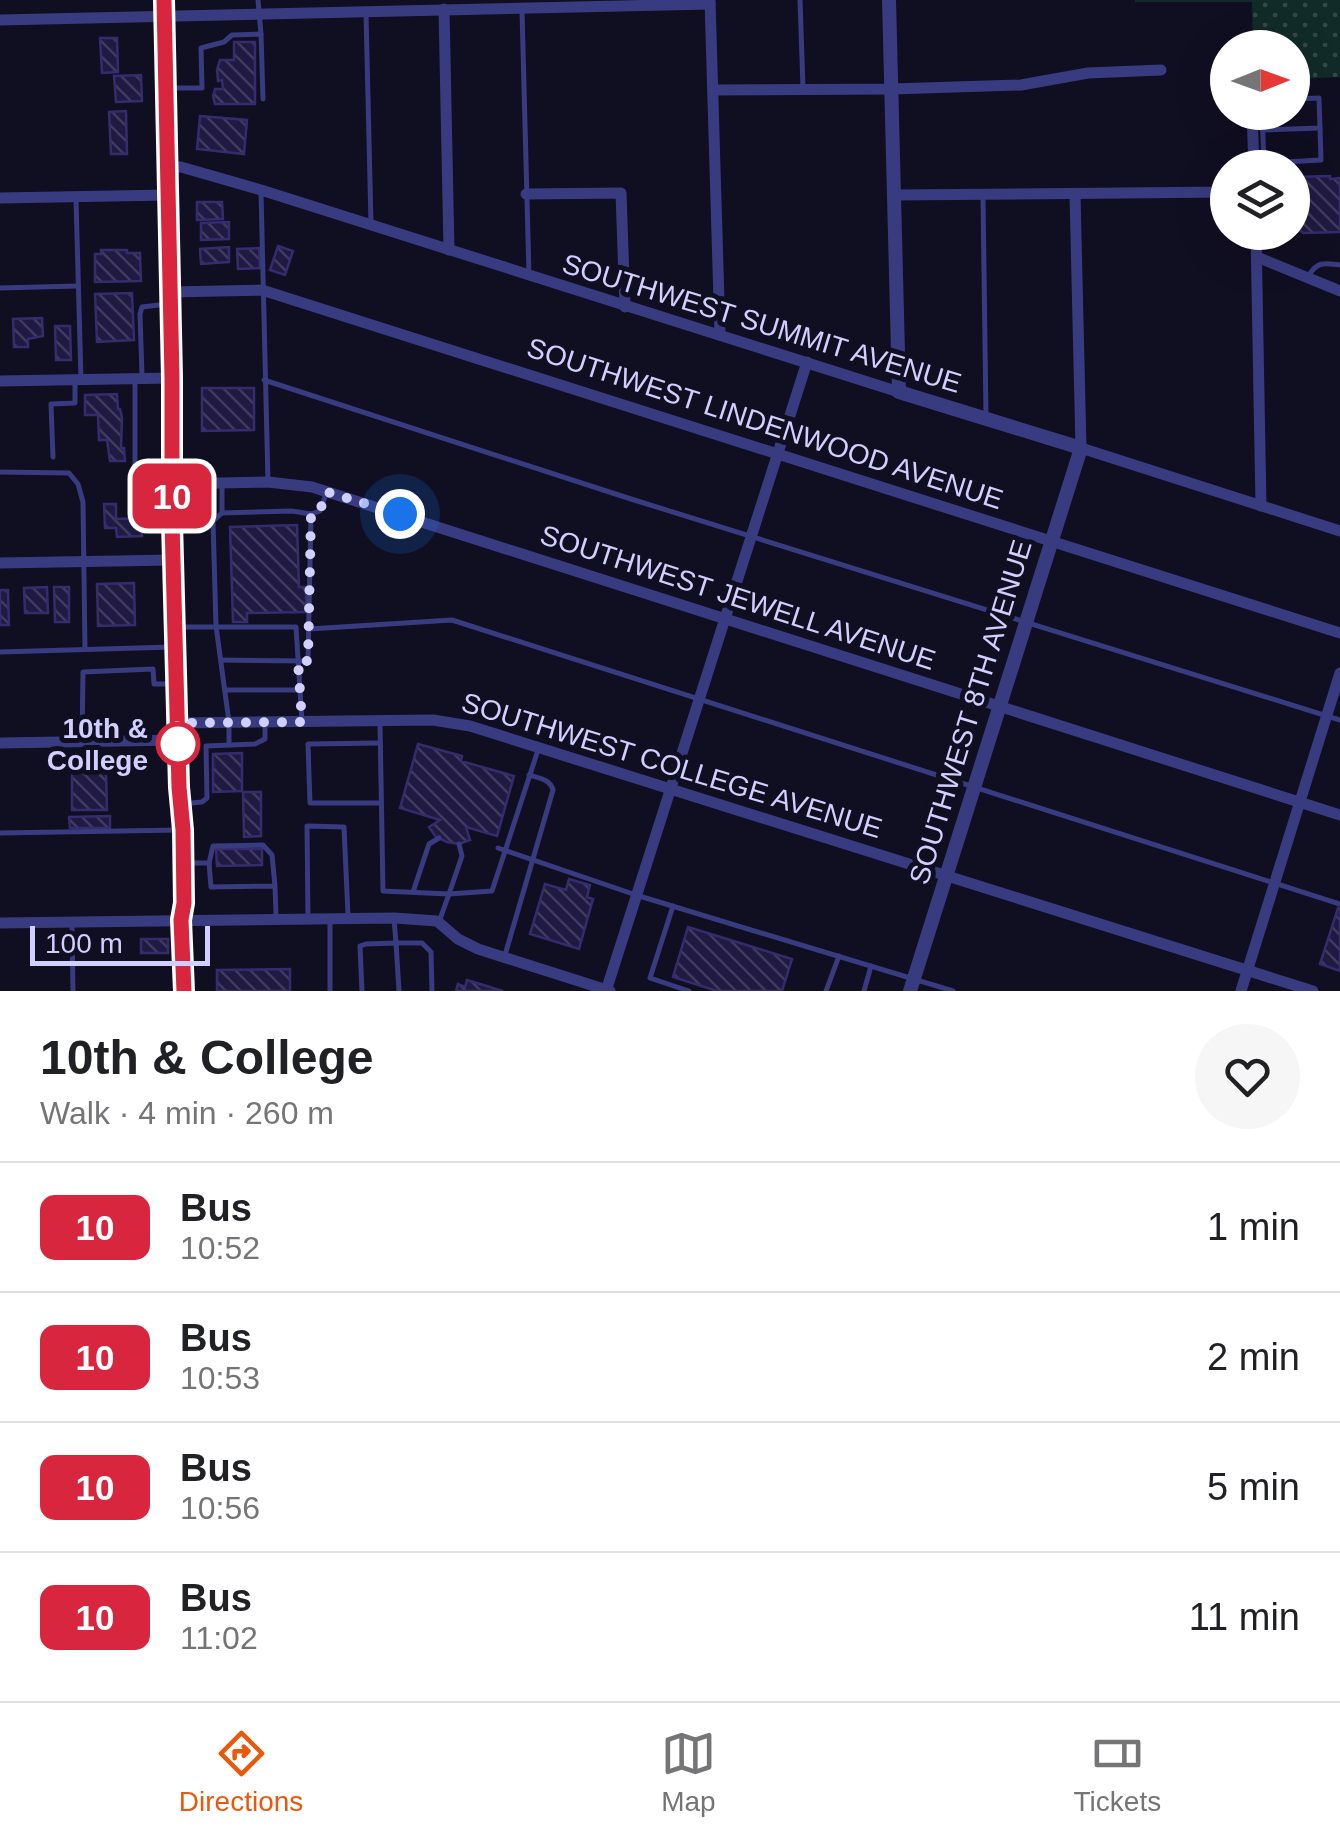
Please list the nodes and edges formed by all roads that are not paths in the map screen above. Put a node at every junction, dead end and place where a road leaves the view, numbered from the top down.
1 (800, 0) edge
2 (889, 0) edge
3 (710, 2) edge
4 (259, 6) edge
5 (165, 7) edge
6 (522, 8) junction
7 (444, 9) junction
8 (366, 11) junction
9 (0, 20) edge
10 (261, 34) junction
11 (1161, 70) dead end
12 (166, 88) junction
13 (802, 88) junction
14 (892, 89) junction
15 (713, 90) junction
16 (1310, 98) edge
17 (263, 99) dead end
18 (1310, 128) edge
19 (1320, 128) junction
20 (1262, 130) edge
21 (1259, 150) edge
22 (1310, 161) edge
23 (168, 167) junction
24 (261, 190) junction
25 (1210, 192) edge
26 (526, 194) junction
27 (1075, 194) junction
28 (168, 195) junction
29 (984, 195) junction
30 (894, 196) junction
31 (76, 197) junction
32 (0, 198) edge
33 (371, 226) junction
34 (449, 250) junction
35 (1257, 250) edge
36 (1257, 257) junction
37 (1340, 265) edge
38 (528, 276) junction
39 (1308, 278) junction
40 (78, 286) junction
41 (0, 288) edge
42 (262, 290) junction
43 (1340, 291) edge
44 (170, 298) junction
45 (625, 307) junction
46 (720, 335) junction
47 (807, 362) junction
48 (139, 378) junction
49 (172, 378) junction
50 (78, 379) junction
51 (264, 380) junction
52 (0, 381) edge
53 (899, 392) junction
54 (986, 420) junction
55 (1081, 448) junction
56 (776, 452) junction
57 (53, 457) dead end
58 (0, 472) edge
59 (172, 478) junction
60 (268, 482) junction
61 (222, 483) junction
62 (327, 492) junction
63 (1261, 506) junction
64 (222, 513) junction
65 (311, 514) junction
66 (214, 521) junction
67 (172, 522) junction
68 (1340, 532) edge
69 (750, 534) junction
70 (1050, 540) junction
71 (173, 560) junction
72 (84, 562) junction
73 (0, 563) edge
74 (725, 618) junction
75 (1024, 622) junction
76 (216, 626) junction
77 (174, 627) junction
78 (309, 629) junction
79 (1340, 633) edge
80 (175, 647) junction
81 (85, 649) junction
82 (0, 652) edge
83 (221, 660) junction
84 (298, 661) junction
85 (1340, 673) edge
86 (176, 683) junction
87 (225, 690) junction
88 (301, 690) junction
89 (698, 700) junction
90 (998, 706) junction
91 (1326, 715) junction
92 (1340, 720) edge
93 (380, 721) junction
94 (230, 722) junction
95 (265, 722) junction
96 (302, 722) junction
97 (178, 731) junction
98 (82, 742) junction
99 (0, 743) edge
100 (380, 743) junction
101 (229, 745) junction
102 (538, 747) junction
103 (530, 775) junction
104 (973, 786) junction
105 (670, 788) junction
106 (1298, 802) junction
107 (381, 803) junction
108 (181, 804) junction
109 (1340, 815) edge
110 (183, 830) junction
111 (0, 833) edge
112 (439, 838) dead end
113 (460, 844) dead end
114 (502, 849) junction
115 (534, 860) junction
116 (183, 863) junction
117 (209, 864) junction
118 (946, 875) junction
119 (1273, 882) junction
120 (276, 886) junction
121 (413, 893) junction
122 (448, 894) junction
123 (636, 894) junction
124 (1340, 904) edge
125 (673, 906) junction
126 (348, 918) junction
127 (394, 918) junction
128 (276, 919) junction
129 (308, 919) junction
130 (330, 919) junction
131 (181, 920) junction
132 (72, 922) junction
133 (439, 922) junction
134 (0, 923) edge
135 (396, 944) junction
136 (839, 956) junction
137 (504, 958) junction
138 (872, 966) junction
139 (1247, 971) junction
140 (912, 985) edge
141 (662, 987) edge
142 (73, 991) edge
143 (184, 991) edge
144 (330, 991) edge
145 (362, 991) edge
146 (399, 991) edge
147 (432, 991) edge
148 (608, 991) edge
149 (689, 991) edge
150 (826, 991) edge
151 (864, 991) edge
152 (953, 991) edge
153 (1241, 991) edge
154 (1312, 991) edge

1 - 13 lane
2 - 14 street
3 - 6 street
3 - 15 street
4 - 5 street
4 - 8 street
4 - 10 lane
5 - 9 street
5 - 12 main road
6 - 7 street
6 - 26 lane
7 - 8 street
7 - 34 street
8 - 33 lane
10 - 12 lane
10 - 17 lane
11 - 14 street
12 - 23 main road
13 - 14 street
13 - 15 street
14 - 30 street
15 - 46 street
16 - 19 lane
18 - 19 lane
19 - 22 lane
20 - 21 lane
23 - 24 street, SOUTHWEST SUMMIT AVENUE
23 - 28 main road
24 - 33 street, SOUTHWEST SUMMIT AVENUE
24 - 42 lane
25 - 27 street
26 - 38 lane
26 - 45 street
27 - 29 street
27 - 55 street
28 - 31 street
28 - 44 main road
29 - 30 street
29 - 54 lane
30 - 53 street
31 - 32 street
31 - 40 lane
33 - 34 street, SOUTHWEST SUMMIT AVENUE
34 - 38 street, SOUTHWEST SUMMIT AVENUE
35 - 36 street
36 - 39 street
36 - 63 street
37 - 39 lane
38 - 45 street, SOUTHWEST SUMMIT AVENUE
39 - 43 street
40 - 41 lane
40 - 50 lane
42 - 44 street, SOUTHWEST LINDENWOOD AVENUE
42 - 51 lane
42 - 56 street, SOUTHWEST LINDENWOOD AVENUE
44 - 48 lane
44 - 49 main road
45 - 46 street, SOUTHWEST SUMMIT AVENUE
46 - 47 street, SOUTHWEST SUMMIT AVENUE
47 - 53 street, SOUTHWEST SUMMIT AVENUE
47 - 56 street
48 - 49 street
48 - 50 street
48 - 59 lane
49 - 59 main road
50 - 52 street
50 - 57 lane
51 - 60 lane
51 - 69 lane
53 - 54 street, SOUTHWEST SUMMIT AVENUE
54 - 55 street, SOUTHWEST SUMMIT AVENUE
55 - 63 street, SOUTHWEST SUMMIT AVENUE
55 - 70 street, SOUTHWEST 8TH AVENUE
56 - 69 street
56 - 70 street, SOUTHWEST LINDENWOOD AVENUE
58 - 72 lane
59 - 61 street, SOUTHWEST JEWELL AVENUE
59 - 67 main road
60 - 61 street, SOUTHWEST JEWELL AVENUE
60 - 62 street, SOUTHWEST JEWELL AVENUE
61 - 64 lane
62 - 65 lane
62 - 74 street, SOUTHWEST JEWELL AVENUE
63 - 68 street, SOUTHWEST SUMMIT AVENUE
64 - 65 lane
64 - 66 lane
65 - 78 lane
66 - 67 lane
66 - 76 lane
67 - 71 main road
69 - 74 street
69 - 75 lane
70 - 75 street, SOUTHWEST 8TH AVENUE
70 - 79 street, SOUTHWEST LINDENWOOD AVENUE
71 - 72 street
71 - 77 main road
72 - 73 street
72 - 81 lane
74 - 89 street
74 - 90 street, SOUTHWEST JEWELL AVENUE
75 - 90 street, SOUTHWEST 8TH AVENUE
75 - 91 lane
76 - 77 lane
76 - 83 lane
76 - 84 lane
77 - 80 main road
78 - 84 lane
78 - 89 lane
80 - 81 lane
80 - 86 main road
81 - 82 lane
83 - 84 lane
83 - 87 lane
84 - 88 lane
85 - 91 street
86 - 97 main road
86 - 98 lane
87 - 88 lane
87 - 94 lane
88 - 96 lane
89 - 104 lane
89 - 105 street
90 - 104 street, SOUTHWEST 8TH AVENUE
90 - 106 street, SOUTHWEST JEWELL AVENUE
91 - 92 lane
91 - 106 street
93 - 96 street, SOUTHWEST COLLEGE AVENUE
93 - 100 lane
93 - 102 street, SOUTHWEST COLLEGE AVENUE
94 - 95 street, SOUTHWEST COLLEGE AVENUE
94 - 97 street, SOUTHWEST COLLEGE AVENUE
94 - 101 lane
95 - 96 street, SOUTHWEST COLLEGE AVENUE
95 - 101 lane
97 - 98 street, SOUTHWEST COLLEGE AVENUE
97 - 108 main road
98 - 99 street, SOUTHWEST COLLEGE AVENUE
100 - 107 lane
100 - 107 lane
101 - 108 lane
102 - 103 lane
102 - 105 street, SOUTHWEST COLLEGE AVENUE
103 - 114 lane
103 - 115 lane
104 - 118 street, SOUTHWEST 8TH AVENUE
104 - 119 lane
105 - 118 street, SOUTHWEST COLLEGE AVENUE
105 - 123 street
106 - 109 street, SOUTHWEST JEWELL AVENUE
106 - 119 street
107 - 121 lane
108 - 110 main road
110 - 111 lane
110 - 116 main road
112 - 121 lane
113 - 122 lane
114 - 115 lane
114 - 122 lane
115 - 123 lane
115 - 137 lane
116 - 117 lane
116 - 131 main road
117 - 120 lane
117 - 120 lane
118 - 139 street, SOUTHWEST COLLEGE AVENUE
118 - 140 street, SOUTHWEST 8TH AVENUE
119 - 124 lane
119 - 139 street
120 - 128 lane
121 - 122 lane
122 - 133 lane
123 - 125 lane
123 - 148 street
125 - 136 lane
125 - 141 lane
126 - 127 street
126 - 129 lane
126 - 130 street
127 - 133 street
127 - 135 lane
128 - 129 street
128 - 131 street
129 - 130 street
130 - 144 lane
131 - 132 street
131 - 143 main road
132 - 134 street
132 - 142 lane
133 - 137 street
135 - 145 lane
135 - 146 lane
135 - 147 lane
136 - 138 lane
136 - 150 lane
137 - 148 street
138 - 140 lane
138 - 151 lane
139 - 153 street
139 - 154 street, SOUTHWEST COLLEGE AVENUE
140 - 152 lane
141 - 149 lane

